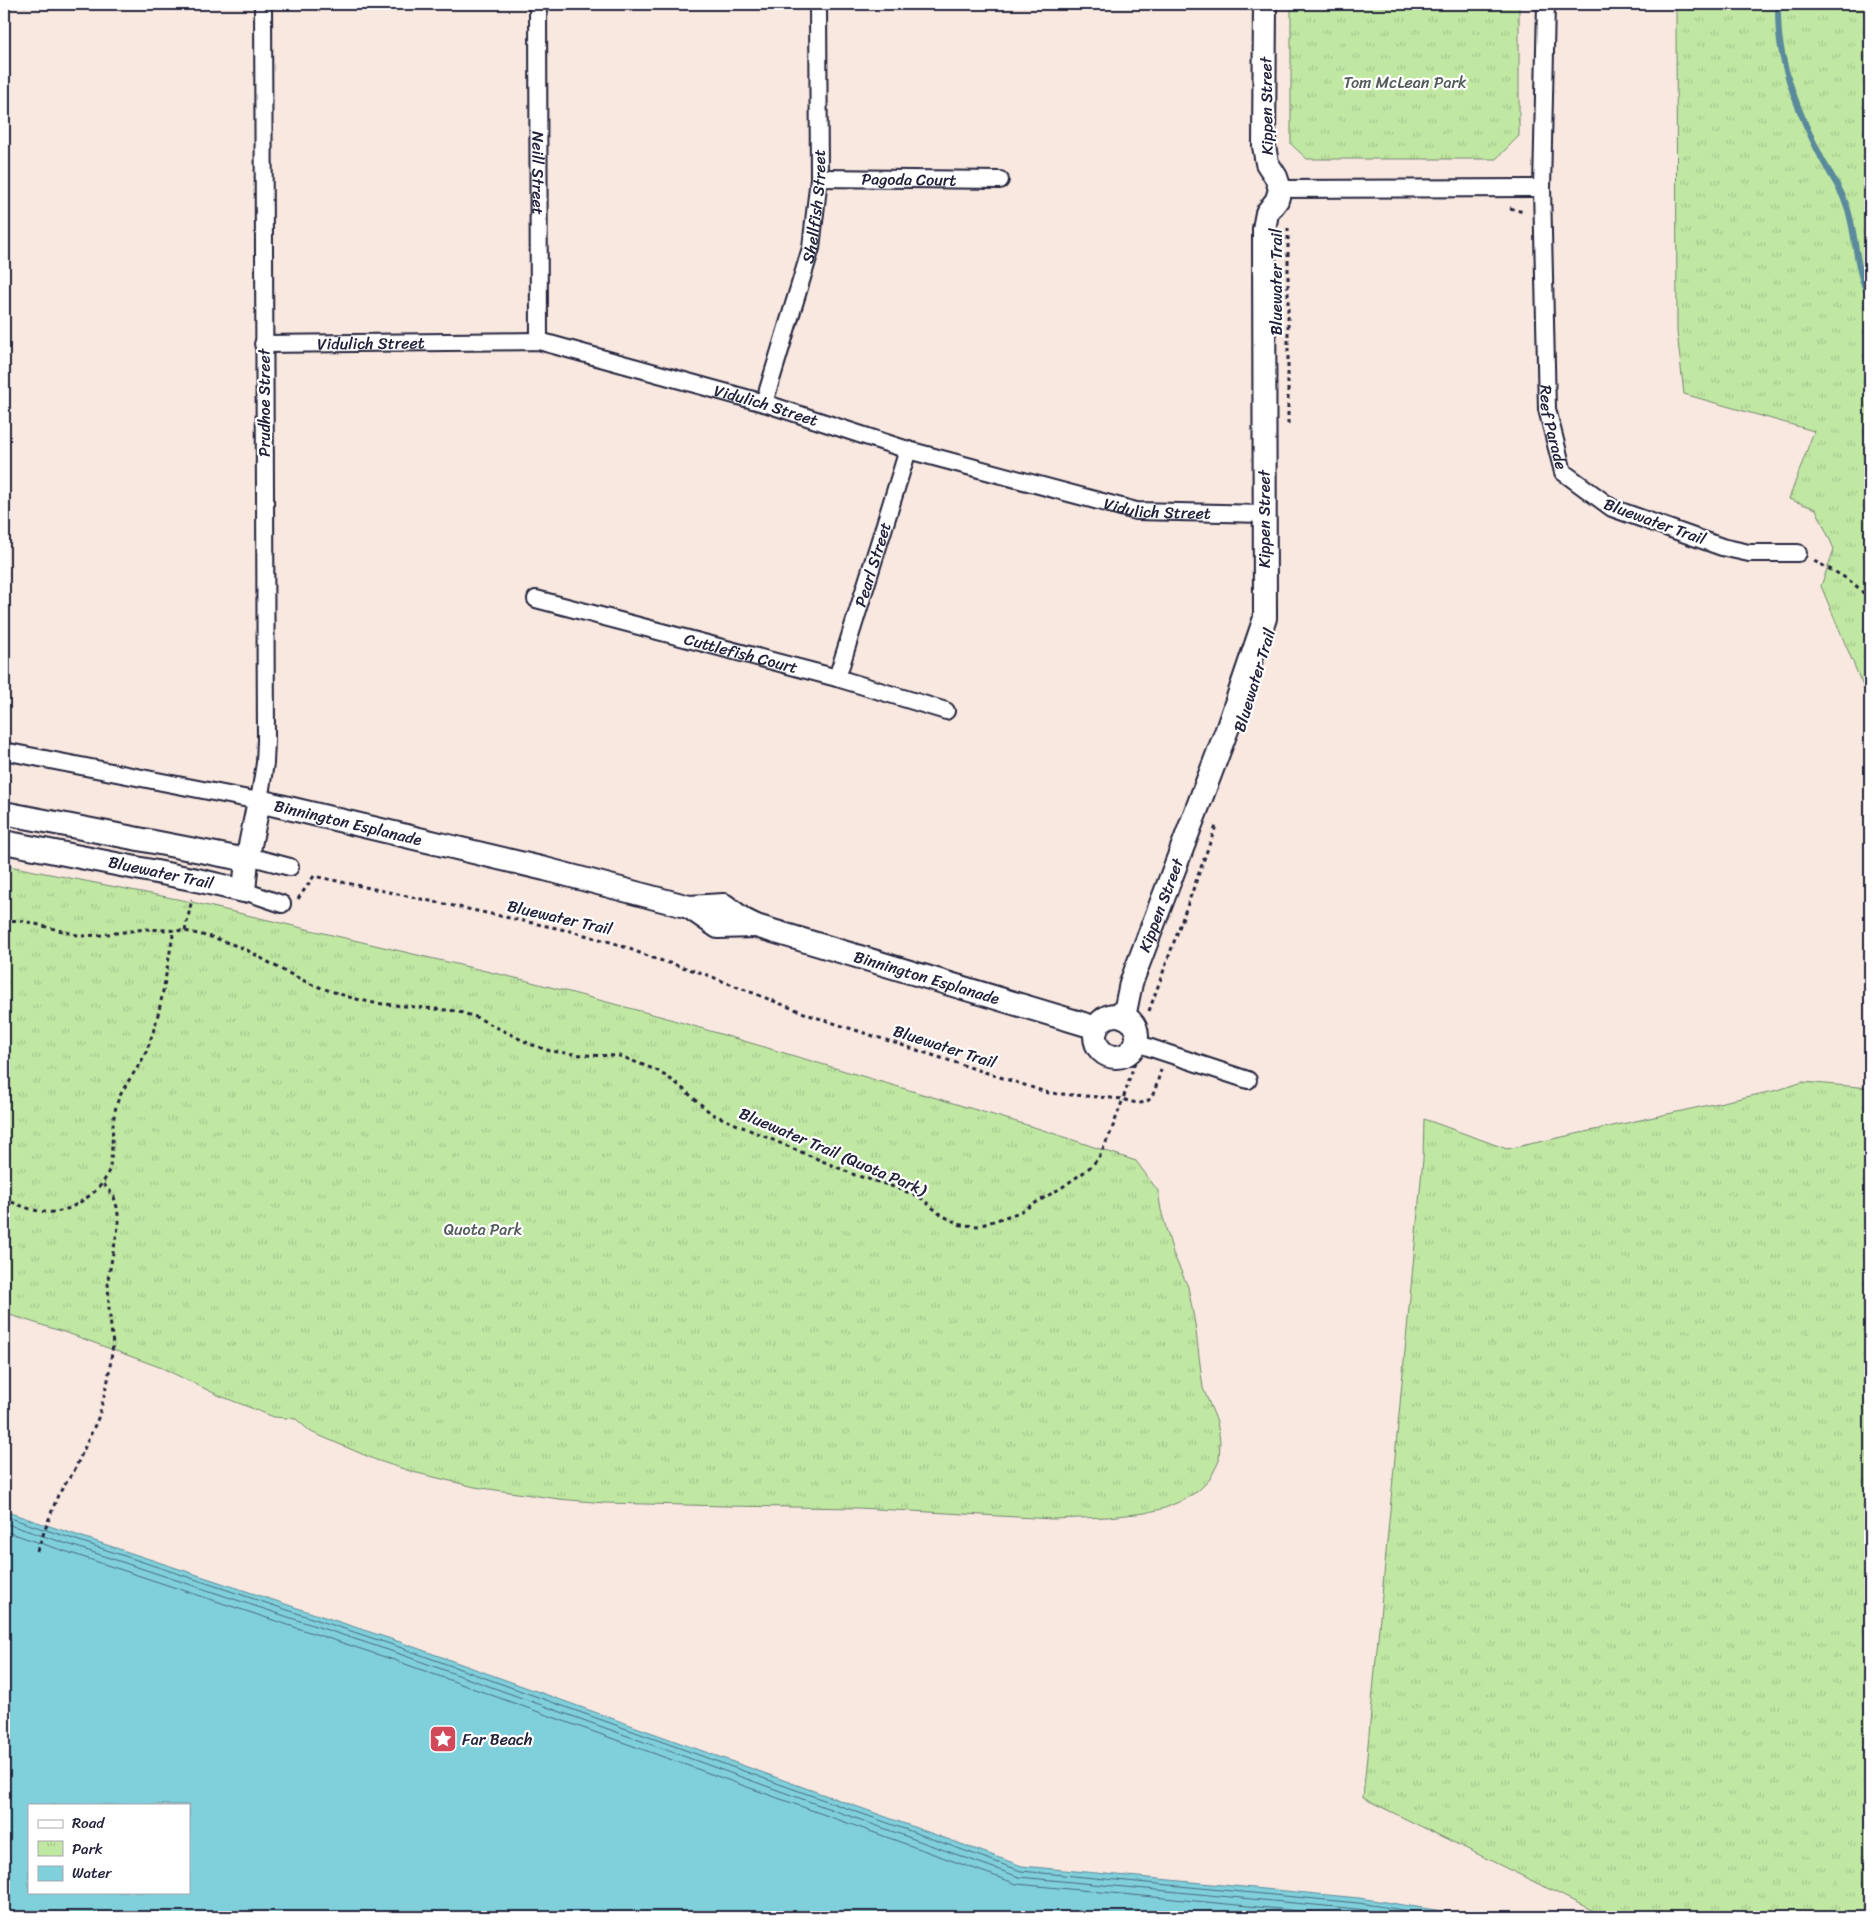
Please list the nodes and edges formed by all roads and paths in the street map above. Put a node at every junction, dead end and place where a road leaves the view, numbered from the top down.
1 (263, 4) edge
2 (538, 4) edge
3 (818, 4) edge
4 (1265, 4) edge
5 (1546, 4) edge
6 (819, 178) junction
7 (1000, 180) dead end
8 (1542, 188) junction
9 (1280, 189) junction
10 (1502, 208) dead end
11 (1526, 218) dead end
12 (1289, 223) dead end
13 (539, 341) junction
14 (263, 344) junction
15 (764, 402) junction
16 (1288, 433) dead end
17 (908, 450) junction
18 (1264, 514) junction
19 (1798, 553) joint
20 (536, 599) dead end
21 (1870, 602) edge
22 (836, 678) junction
23 (946, 711) dead end
24 (4, 750) edge
25 (259, 801) junction
26 (4, 812) edge
27 (1216, 826) dead end
28 (4, 842) edge
29 (247, 858) junction
30 (290, 867) dead end
31 (194, 891) dead end
32 (244, 891) junction
33 (288, 904) joint
34 (4, 920) edge
35 (174, 930) junction
36 (185, 931) junction
37 (1124, 1017) junction
38 (1097, 1028) junction
39 (1139, 1043) junction
40 (1166, 1052) junction
41 (1248, 1080) dead end
42 (1123, 1099) junction
43 (103, 1184) junction
44 (4, 1198) edge
45 (37, 1551) dead end

1 - 14 street, Prudhoe Street
2 - 13 street, Neill Street
3 - 6 street, Shellfish Street
4 - 9 street, Kippen Street
5 - 8 street, Reef Parade
6 - 7 street, Pagoda Court
6 - 15 street, Shellfish Street
8 - 9 street
8 - 19 street, Reef Parade
9 - 18 street, Kippen Street
10 - 11 path
12 - 16 path, Bluewater Trail
13 - 14 street, Vidulich Street
13 - 15 street, Vidulich Street
14 - 25 street, Prudhoe Street
15 - 17 street, Vidulich Street
17 - 18 street, Vidulich Street
17 - 22 street, Pearl Street
18 - 37 street, Kippen Street
19 - 21 path
20 - 22 street, Cuttlefish Court
22 - 23 street, Cuttlefish Court
24 - 25 street, Binnington Esplanade
25 - 29 street
25 - 38 street, Binnington Esplanade
26 - 29 street
27 - 39 path
28 - 32 street
29 - 30 street
29 - 32 street
31 - 36 path
32 - 33 street
33 - 42 path, Bluewater Trail
34 - 35 path, Bluewater Trail (Quota Park)
35 - 36 path, Bluewater Trail (Quota Park)
35 - 43 path
36 - 42 path, Bluewater Trail (Quota Park)
37 - 38 street
37 - 39 street
38 - 39 street
39 - 40 street
39 - 42 path
40 - 41 street
40 - 42 path, Bluewater Trail
43 - 44 path
43 - 45 path

